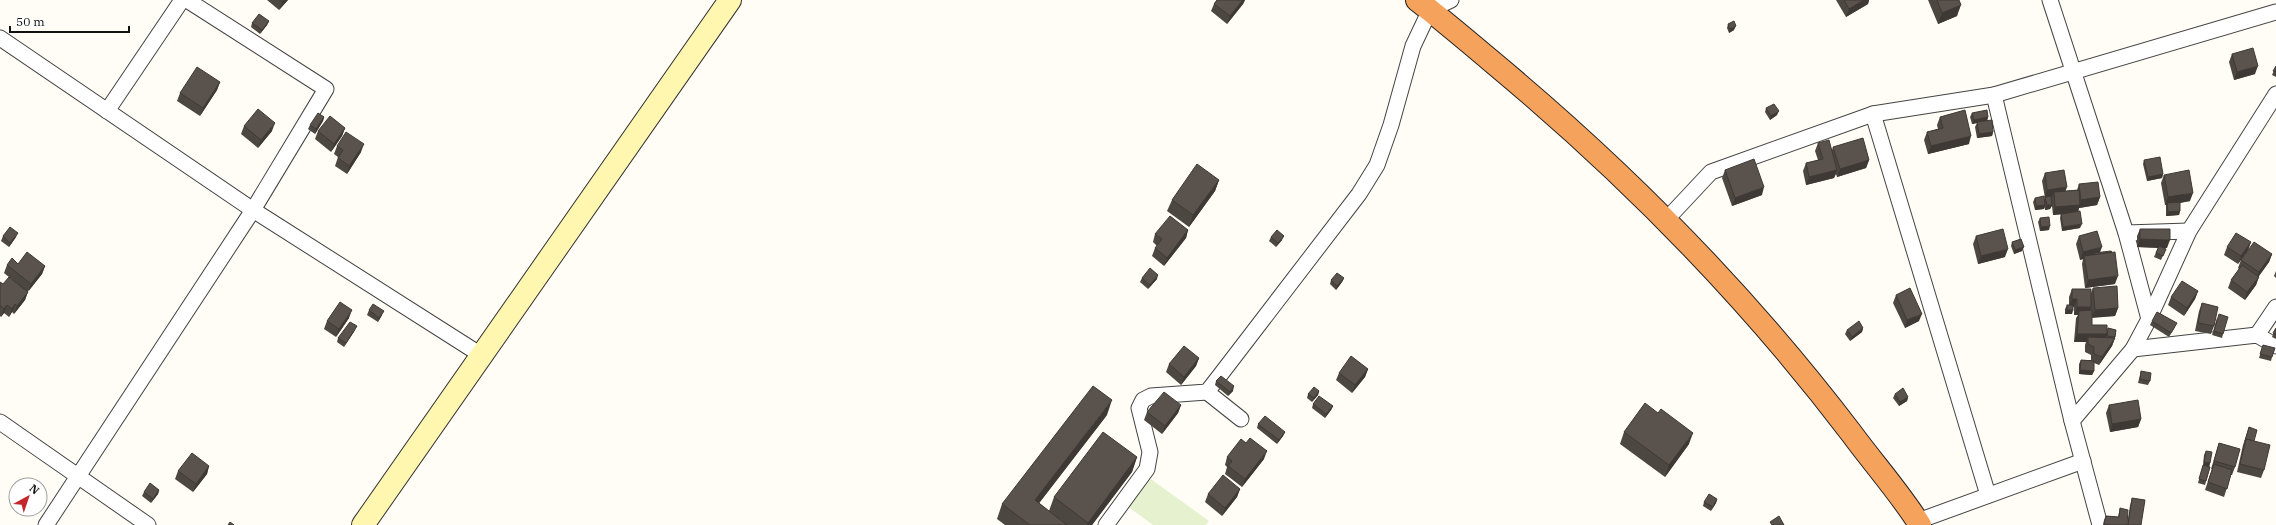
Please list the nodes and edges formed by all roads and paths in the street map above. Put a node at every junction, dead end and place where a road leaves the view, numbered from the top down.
1 (182, 0) edge
2 (187, 0) edge
3 (730, 0) edge
4 (1451, 0) edge
5 (2050, 0) edge
6 (1423, 5) edge
7 (2276, 12) edge
8 (0, 38) edge
9 (2072, 71) junction
10 (2276, 94) edge
11 (1994, 95) junction
12 (107, 111) junction
13 (1873, 114) junction
14 (253, 210) junction
15 (1666, 220) junction
16 (2189, 231) junction
17 (2126, 233) junction
18 (2276, 307) edge
19 (2149, 319) junction
20 (2257, 335) junction
21 (2276, 346) edge
22 (2133, 349) junction
23 (481, 355) junction
24 (1207, 392) junction
25 (1241, 419) dead end
26 (2072, 421) junction
27 (0, 422) edge
28 (2082, 461) junction
29 (78, 476) junction
30 (1988, 495) junction
31 (1919, 523) edge
32 (46, 525) edge
33 (148, 525) edge
34 (363, 525) edge
35 (1106, 525) edge
36 (2100, 525) edge

1 - 12 street
2 - 14 street
3 - 23 street
4 - 6 street
5 - 9 street
6 - 15 highway
6 - 24 street
7 - 9 street
8 - 12 street
9 - 11 street
9 - 17 street
10 - 16 street
11 - 13 street
11 - 26 street
12 - 14 street
13 - 15 street
13 - 30 street
14 - 23 street
14 - 29 street
15 - 31 highway
16 - 17 street
16 - 19 street
17 - 19 street
18 - 20 street
19 - 22 street
20 - 21 street
20 - 22 street
22 - 26 street
23 - 34 street
24 - 25 street
24 - 35 street
26 - 28 street
27 - 29 street
28 - 30 street
28 - 36 street
29 - 32 street
29 - 33 street
30 - 31 street

